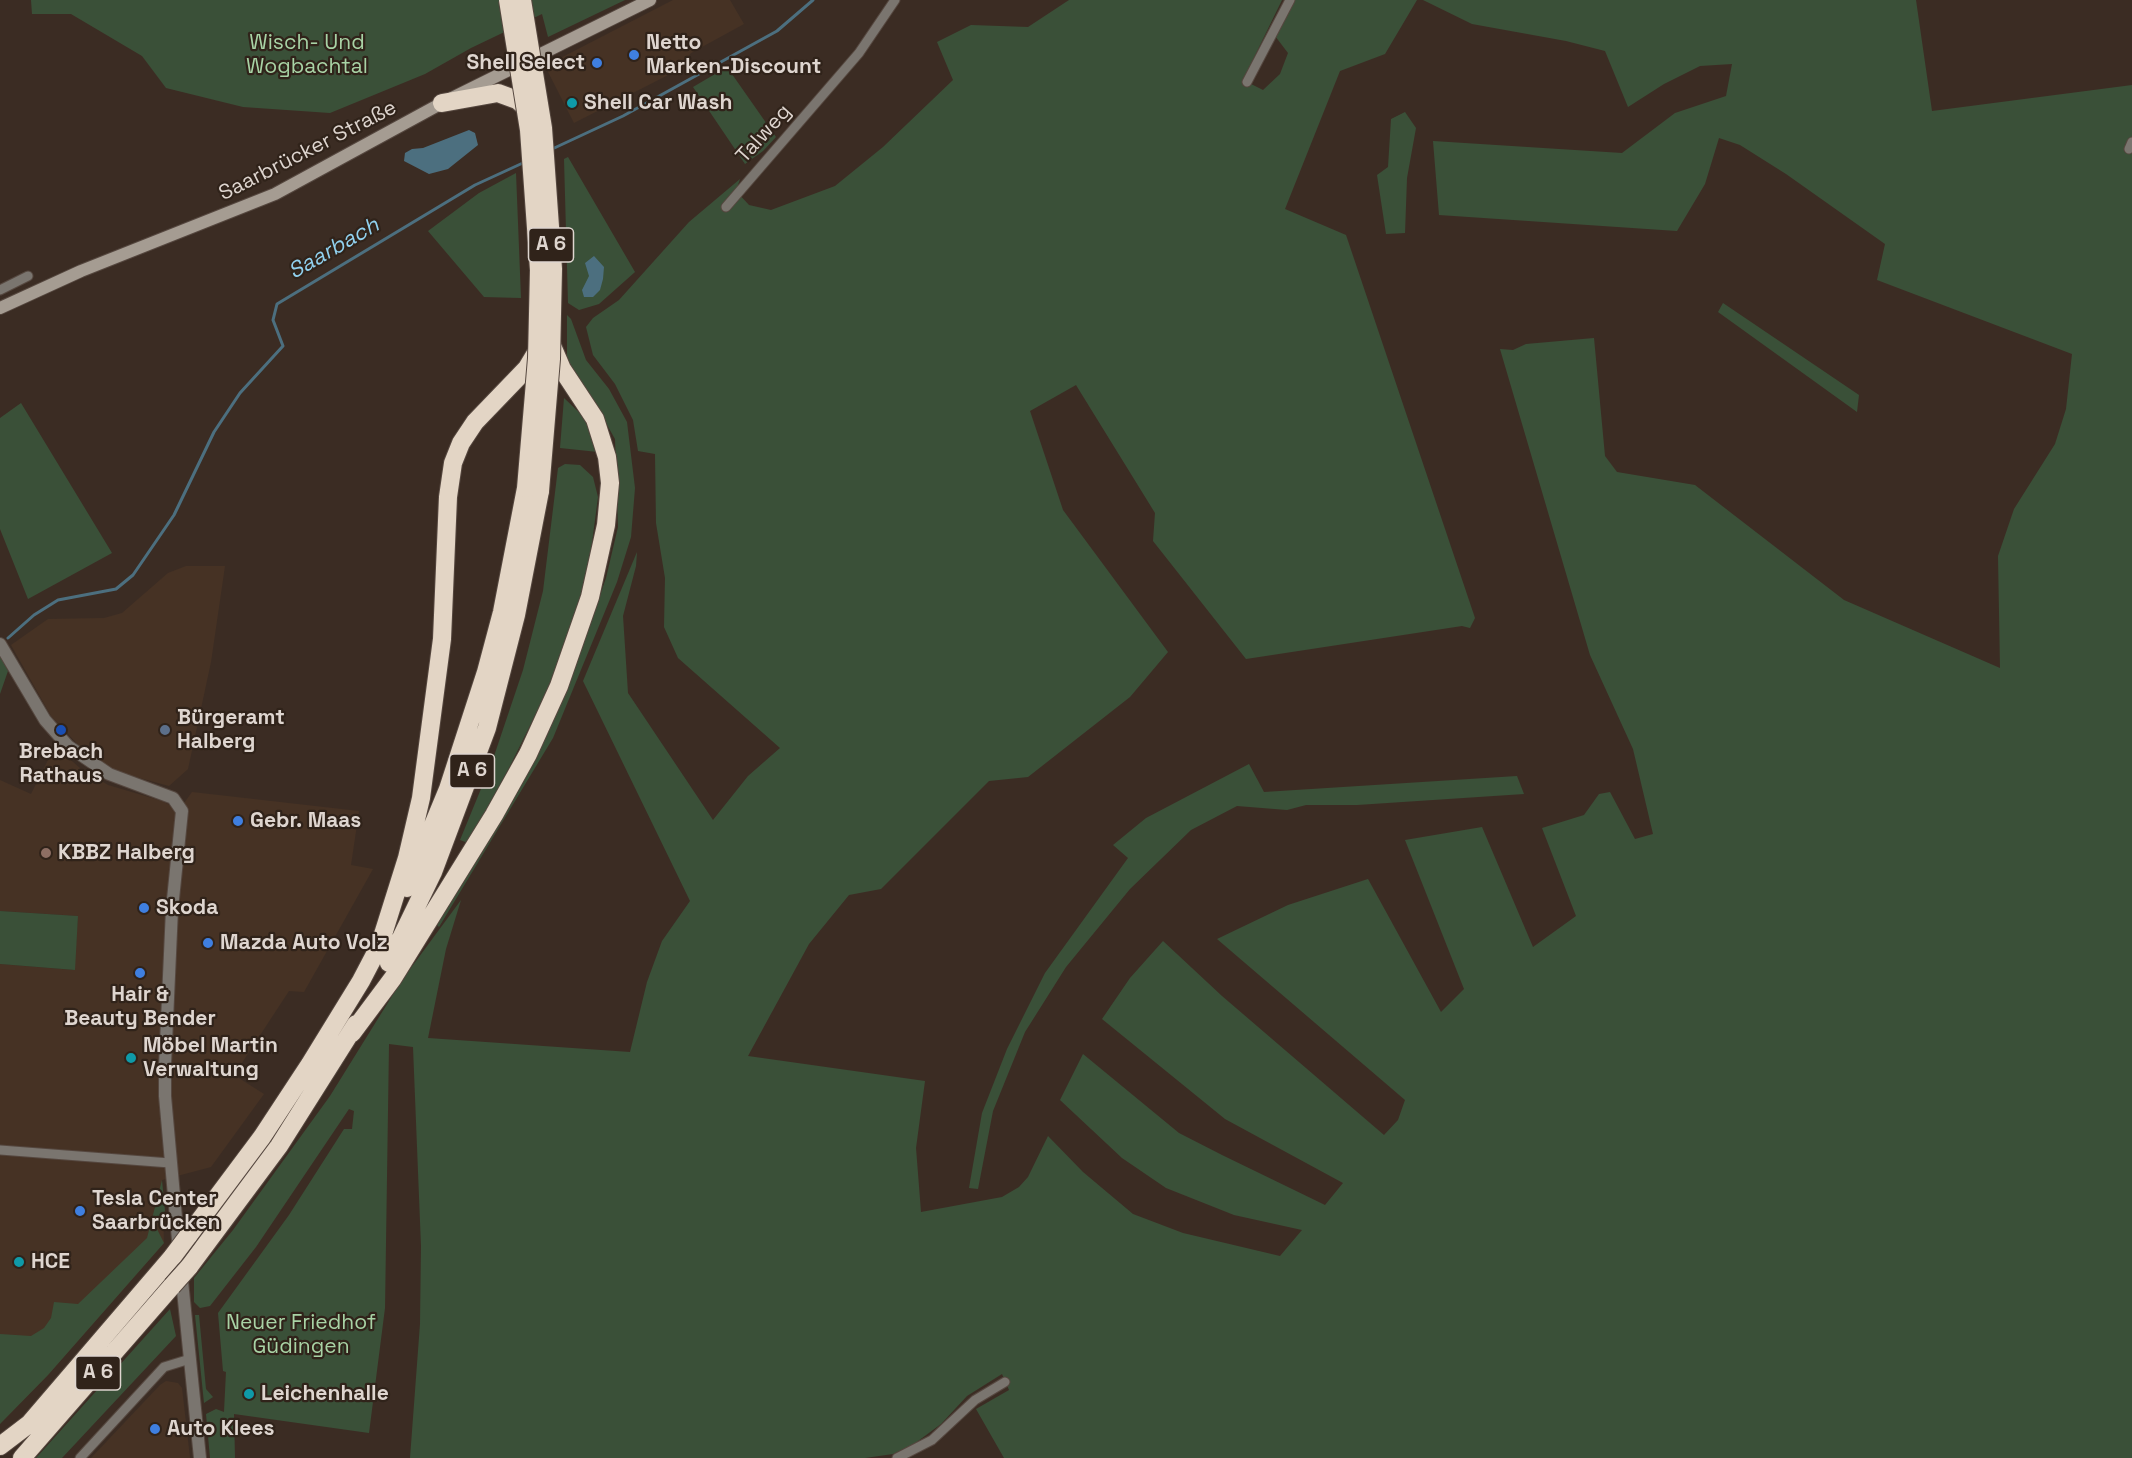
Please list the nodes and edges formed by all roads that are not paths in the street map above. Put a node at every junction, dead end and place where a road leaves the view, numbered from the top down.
1 (508, 0) edge
2 (522, 0) edge
3 (650, 0) edge
4 (895, 0) edge
5 (1290, 0) edge
6 (528, 60) junction
7 (1247, 82) dead end
8 (442, 103) junction
9 (535, 118) junction
10 (726, 207) dead end
11 (28, 276) dead end
12 (18, 280) junction
13 (0, 290) edge
14 (26, 295) junction
15 (0, 308) edge
16 (544, 325) junction
17 (493, 403) junction
18 (587, 405) junction
19 (533, 490) junction
20 (0, 644) edge
21 (379, 947) junction
22 (351, 1034) junction
23 (0, 1150) edge
24 (170, 1162) junction
25 (190, 1359) junction
26 (1005, 1382) dead end
27 (29, 1424) junction
28 (0, 1446) edge
29 (0, 1455) edge
30 (22, 1458) edge
31 (80, 1458) edge
32 (200, 1458) edge
33 (897, 1458) edge

1 - 19 highway, A 6, bridge
2 - 19 highway, A 6, bridge
3 - 6 main road, Saarbrücker Straße
4 - 10 street, Talweg
5 - 7 street
6 - 8 main road, Saarbrücker Straße
6 - 9 highway, A 6
8 - 9 highway
8 - 14 main road, Saarbrücker Straße
9 - 16 highway, A 6, bridge
11 - 12 street
12 - 13 street
12 - 14 street
14 - 15 main road, Saarbrücker Straße
16 - 17 highway, A 6
16 - 18 highway
17 - 18 highway, A 6
17 - 21 highway, A 6
18 - 22 highway
19 - 21 highway, A 6
19 - 22 highway, A 6
20 - 24 street
21 - 27 highway, A 6, bridge
22 - 30 highway, A 6, bridge
23 - 24 street
24 - 25 street
25 - 31 street
25 - 32 street
26 - 33 street
27 - 28 highway, A 6
27 - 29 highway

